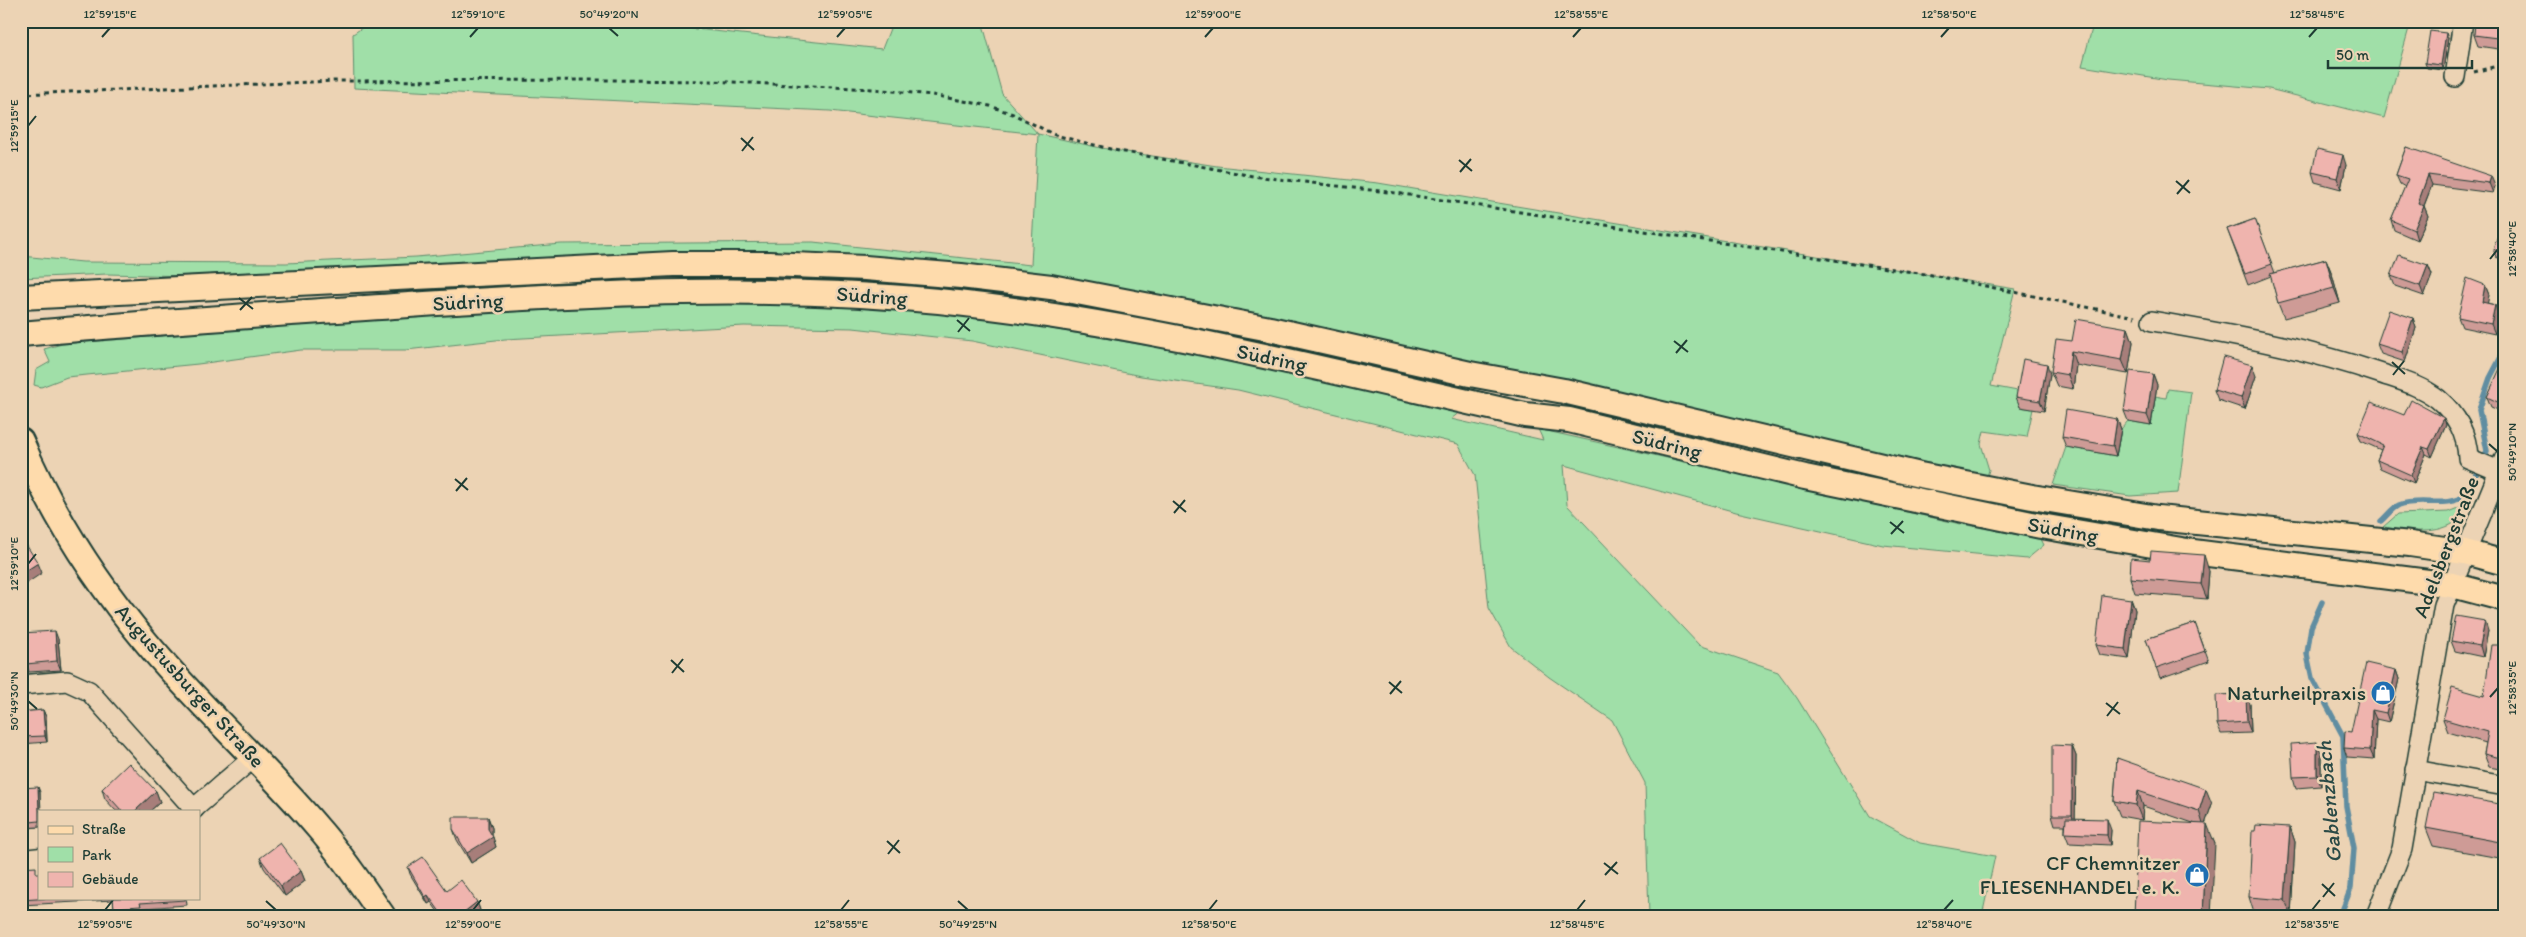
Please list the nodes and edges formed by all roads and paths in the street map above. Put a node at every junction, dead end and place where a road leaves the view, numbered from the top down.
1 (2463, 21) edge
2 (2505, 64) edge
3 (2455, 77) joint
4 (21, 94) edge
5 (21, 297) edge
6 (2152, 321) joint
7 (21, 334) edge
8 (21, 441) edge
9 (2492, 464) edge
10 (2465, 552) junction
11 (2505, 563) edge
12 (2452, 585) junction
13 (2505, 598) edge
14 (21, 685) edge
15 (254, 757) junction
16 (2415, 770) junction
17 (2505, 786) edge
18 (192, 810) edge
19 (38, 837) edge
20 (21, 839) edge
21 (383, 916) edge
22 (2376, 916) edge

1 - 3 street
2 - 3 path
4 - 6 path
5 - 10 main road, Südring
6 - 9 street
7 - 12 main road, Südring
8 - 15 main road, Augustusburger Straße
9 - 10 street, Adelsbergstraße
10 - 11 main road, Südring
10 - 12 street, Adelsbergstraße
12 - 13 main road, Südring
12 - 16 street, Adelsbergstraße
14 - 18 street
15 - 18 street
15 - 21 main road, Augustusburger Straße
16 - 17 street
16 - 22 street, Adelsbergstraße
19 - 20 street

